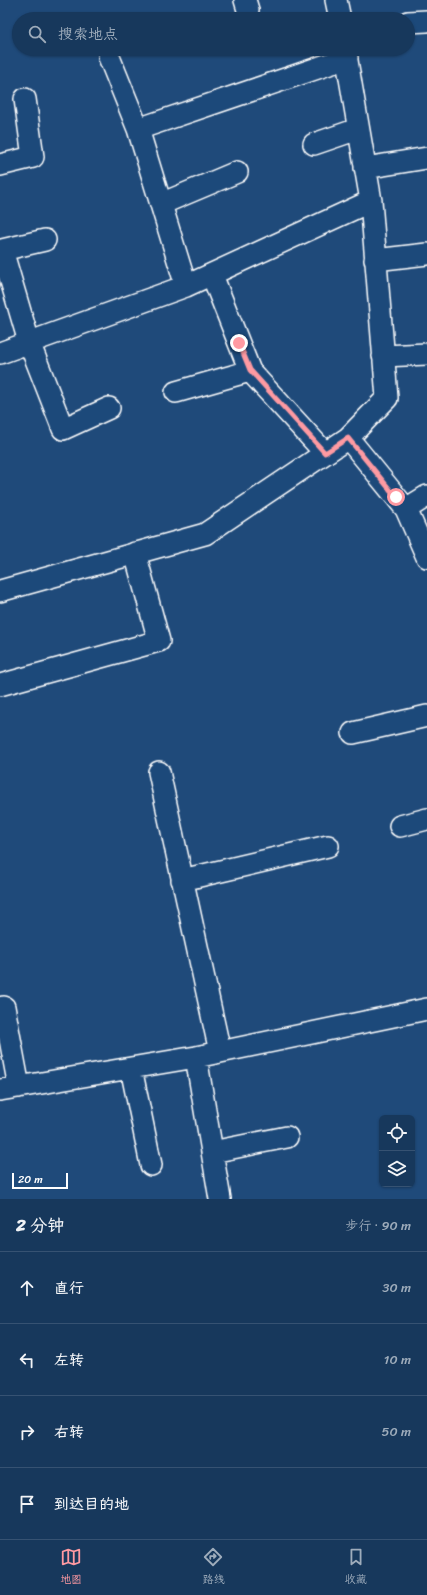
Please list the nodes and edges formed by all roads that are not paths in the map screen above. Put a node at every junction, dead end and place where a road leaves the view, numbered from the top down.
1 (336, 0) edge
2 (339, 12) edge
3 (415, 22) edge
4 (427, 22) edge
5 (340, 56) edge
6 (346, 56) edge
7 (109, 57) dead end
8 (25, 99) dead end
9 (138, 128) junction
10 (358, 129) junction
11 (314, 144) dead end
12 (427, 158) edge
13 (0, 165) edge
14 (365, 168) junction
15 (237, 172) dead end
16 (370, 201) junction
17 (161, 204) junction
18 (45, 240) dead end
19 (427, 254) edge
20 (375, 260) junction
21 (212, 275) junction
22 (186, 286) junction
23 (30, 342) junction
24 (0, 352) edge
25 (427, 354) edge
26 (383, 356) junction
27 (250, 370) junction
28 (176, 392) dead end
29 (109, 408) dead end
30 (348, 438) junction
31 (325, 453) junction
32 (427, 496) edge
33 (406, 509) junction
34 (135, 554) junction
35 (427, 558) edge
36 (0, 591) edge
37 (0, 685) edge
38 (427, 716) edge
39 (353, 733) dead end
40 (159, 772) dead end
41 (427, 819) edge
42 (400, 826) dead end
43 (328, 846) dead end
44 (182, 880) junction
45 (0, 1008) edge
46 (427, 1009) edge
47 (220, 1052) junction
48 (196, 1057) junction
49 (132, 1068) junction
50 (9, 1089) edge
51 (287, 1137) dead end
52 (212, 1152) junction
53 (151, 1165) dead end
54 (220, 1199) edge

1 - 2 street
3 - 4 street
5 - 9 street
6 - 10 street
7 - 9 street
8 - 13 street
9 - 17 street
10 - 11 street
10 - 14 street
12 - 14 street
14 - 16 street
15 - 17 street
16 - 20 street
16 - 21 street
17 - 22 street
18 - 23 street
19 - 20 street
20 - 26 street
21 - 22 street
21 - 27 street
22 - 23 street
23 - 24 street
23 - 29 street
25 - 26 street
26 - 30 street
27 - 28 street
27 - 31 street
30 - 31 street
30 - 33 street
31 - 34 street
32 - 33 street
33 - 35 street
34 - 36 street
34 - 37 street
38 - 39 street
40 - 44 street
41 - 42 street
43 - 44 street
44 - 47 street
45 - 50 street
46 - 47 street
47 - 48 street
48 - 49 street
48 - 52 street
49 - 50 street
49 - 53 street
51 - 52 street
52 - 54 street

